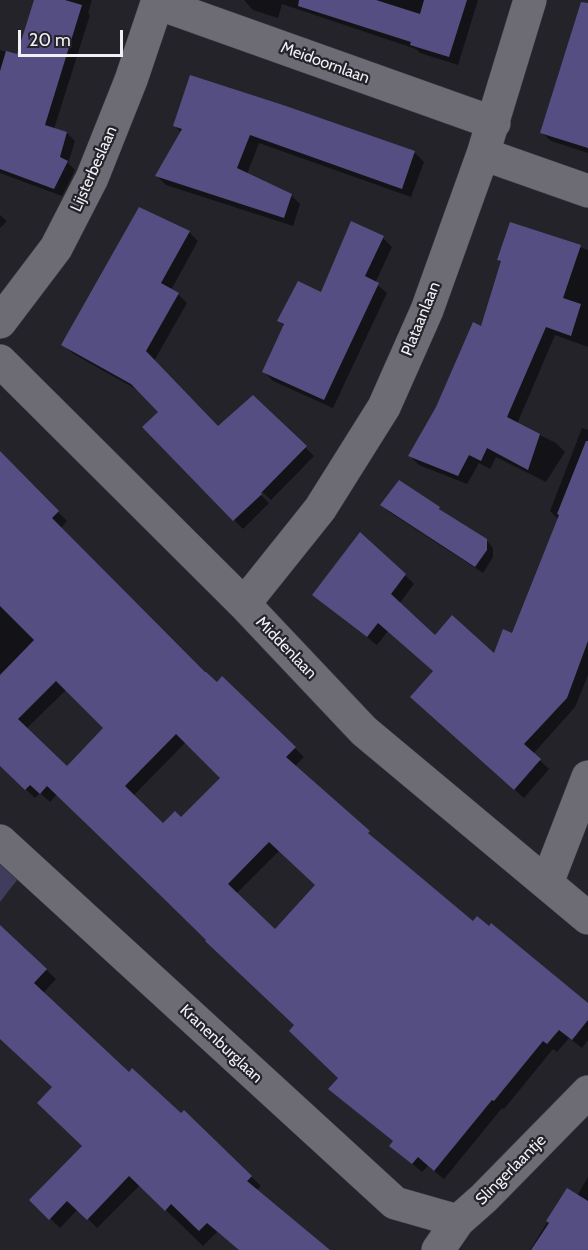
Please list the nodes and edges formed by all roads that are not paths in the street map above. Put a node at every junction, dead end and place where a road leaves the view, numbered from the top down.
1 (530, 0) edge
2 (157, 2) edge
3 (494, 123) junction
4 (483, 154) junction
5 (588, 191) edge
6 (0, 322) edge
7 (0, 361) edge
8 (244, 604) junction
9 (588, 777) edge
10 (0, 841) edge
11 (547, 883) junction
12 (588, 918) edge
13 (588, 1092) edge
14 (458, 1221) junction
15 (438, 1250) edge

1 - 3 street, Plataanlaan
2 - 3 street, Meidoornlaan
2 - 6 street, Lijsterbeslaan
3 - 4 street, Plataanlaan
4 - 5 street
4 - 8 street, Plataanlaan
7 - 8 street, Middenlaan
8 - 11 street, Middenlaan
9 - 11 street
10 - 14 street, Kranenburglaan
11 - 12 street, Middenlaan
13 - 14 street, Slingerlaantje
14 - 15 street, Slingerlaantje

